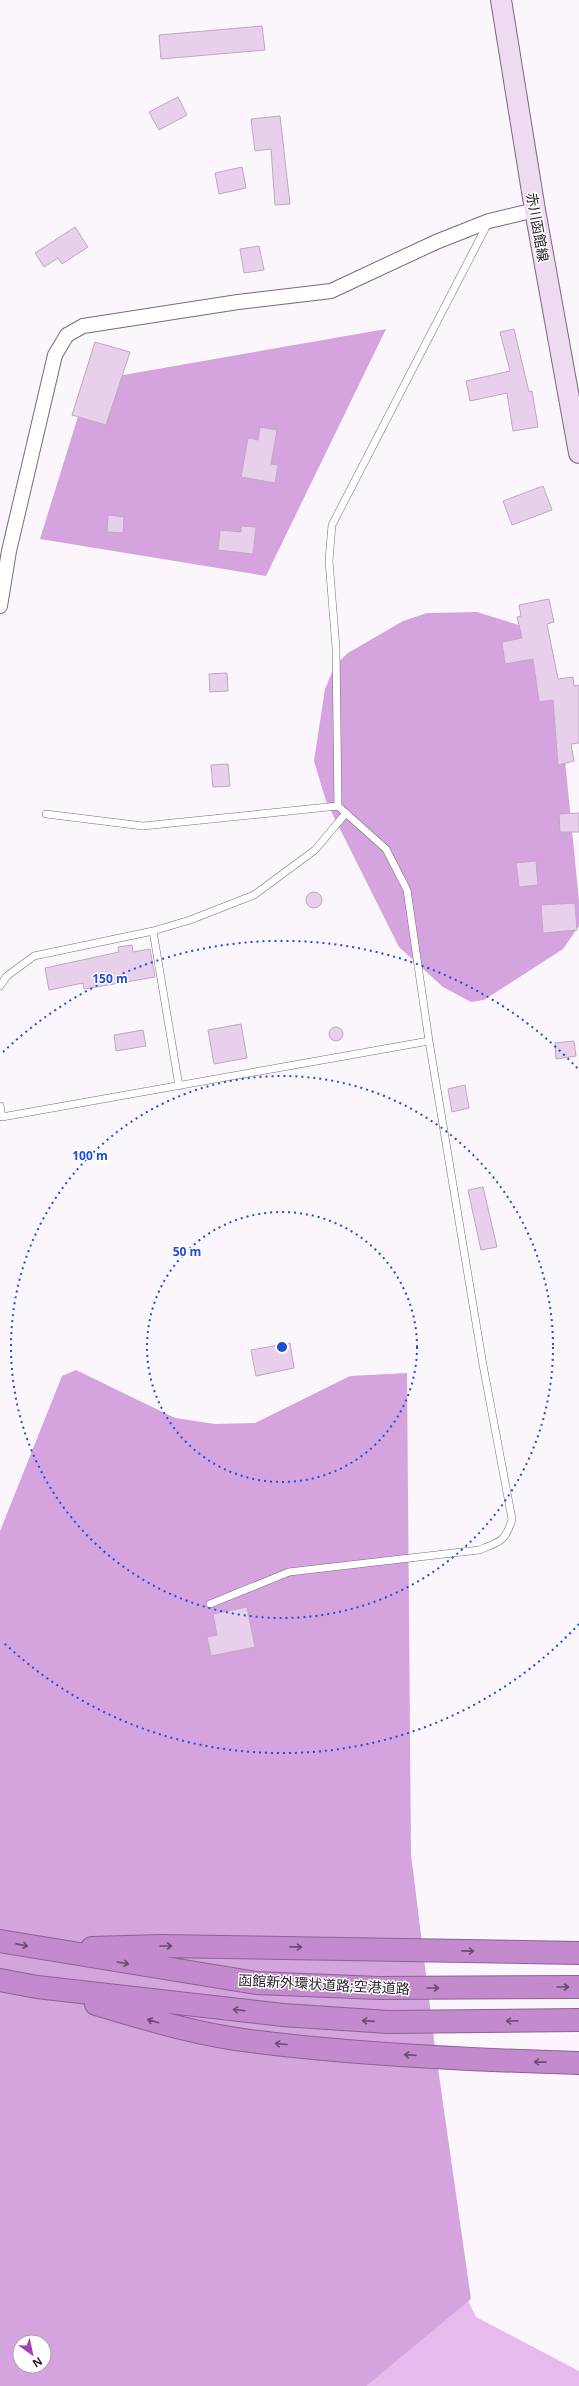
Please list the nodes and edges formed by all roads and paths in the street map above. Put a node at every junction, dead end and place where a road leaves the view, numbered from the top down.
1 (500, 0) edge
2 (534, 210) junction
3 (489, 221) junction
4 (579, 453) edge
5 (4, 548) edge
6 (0, 606) edge
7 (338, 806) junction
8 (346, 813) junction
9 (46, 814) dead end
10 (153, 931) junction
11 (0, 986) edge
12 (429, 1041) junction
13 (179, 1086) junction
14 (0, 1106) edge
15 (210, 1604) dead end
16 (0, 1941) edge
17 (43, 1949) junction
18 (579, 1953) edge
19 (0, 1980) edge
20 (37, 1987) junction
21 (579, 1987) edge
22 (579, 2020) edge
23 (579, 2063) edge

1 - 2 main road, 赤川函館線
2 - 3 street
2 - 4 main road, 赤川函館線
3 - 5 street
3 - 7 lane
5 - 6 street
7 - 8 lane
7 - 9 lane
8 - 10 lane
8 - 12 lane
10 - 11 lane
10 - 13 lane
12 - 13 lane
12 - 15 lane
13 - 14 lane
16 -> 17 highway, 函館新外環状道路;空港道路
17 -> 18 highway
17 -> 21 highway, 函館新外環状道路;空港道路
19 - 20 highway
22 -> 20 highway
23 -> 20 highway

